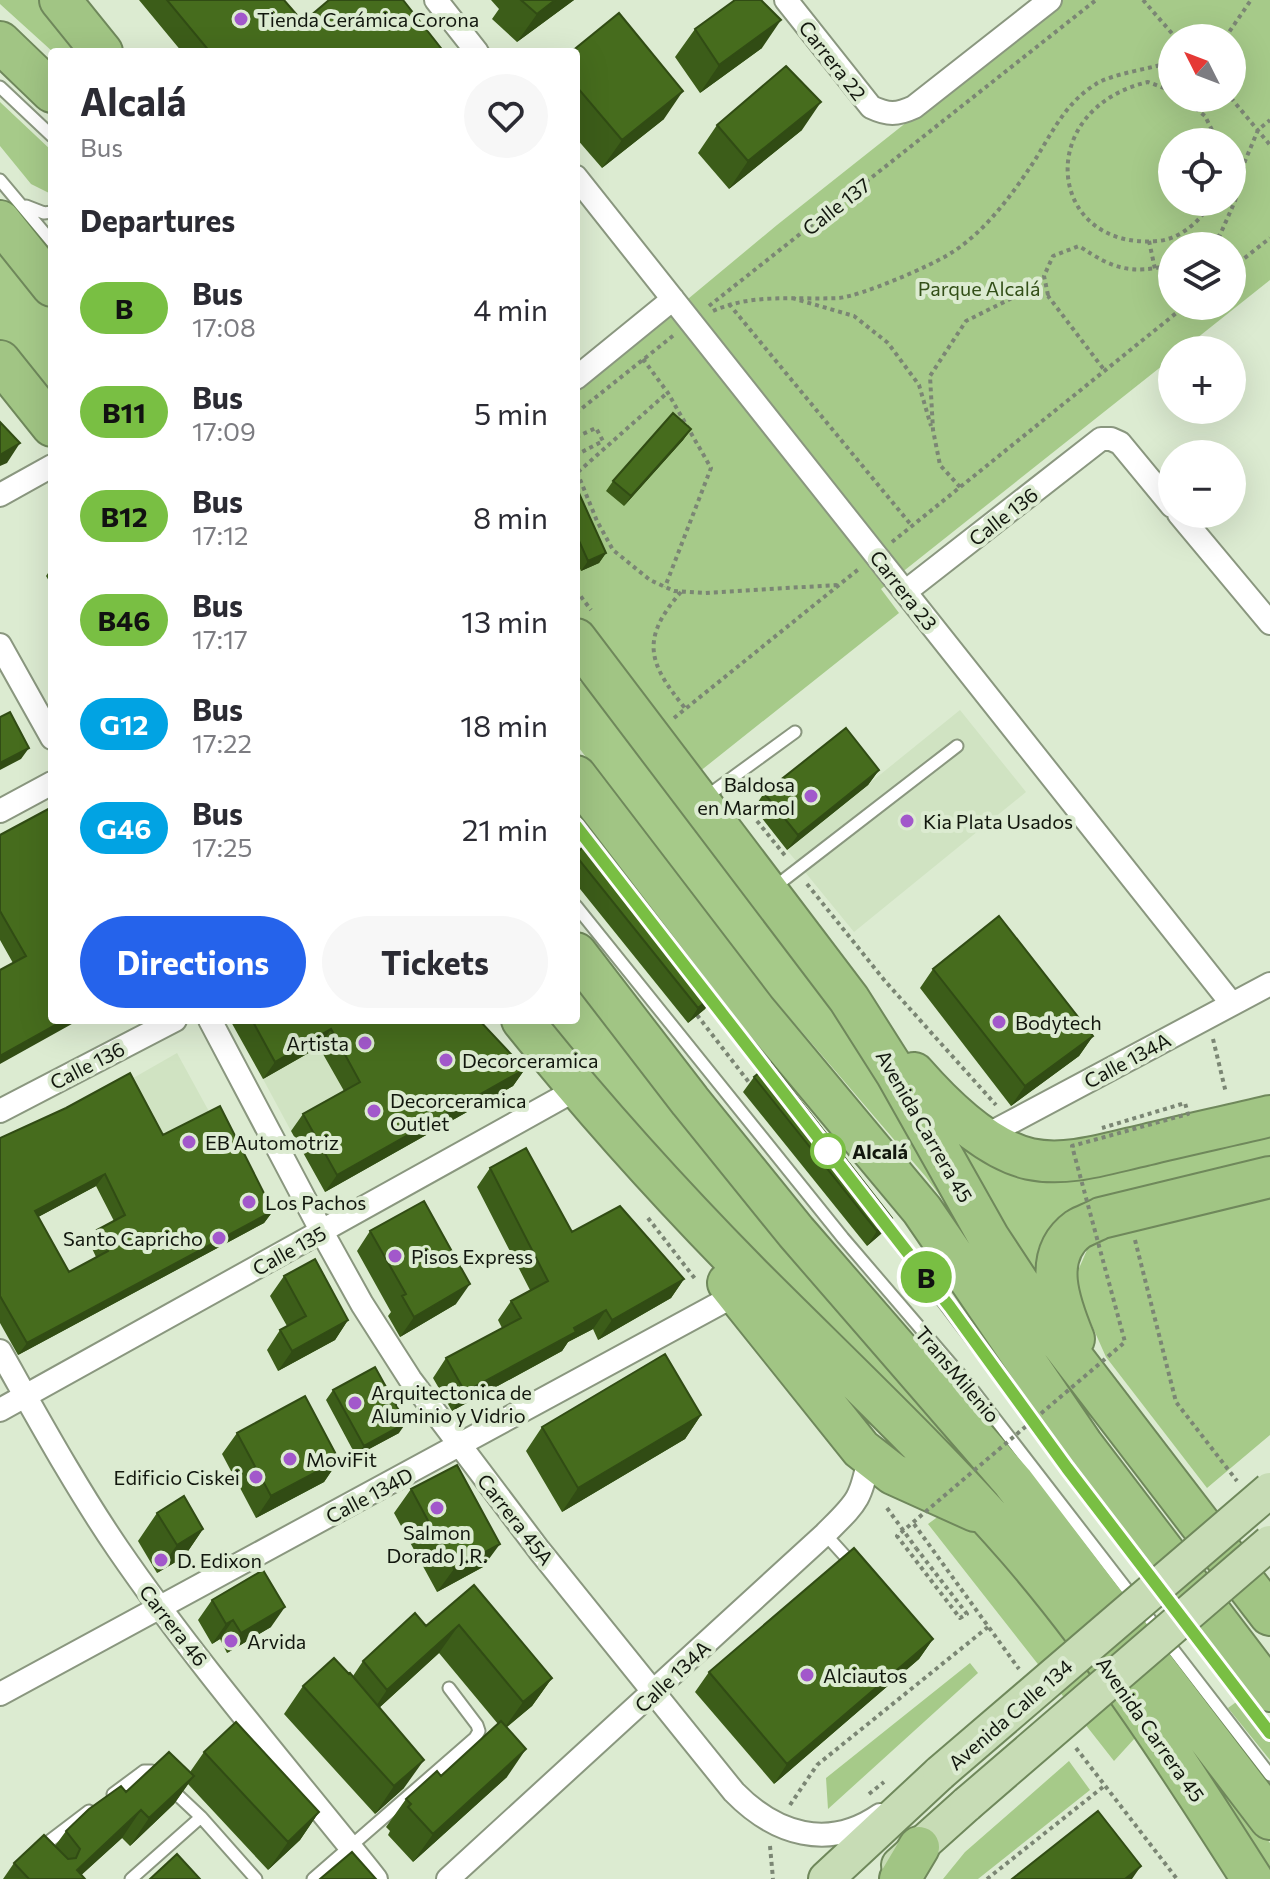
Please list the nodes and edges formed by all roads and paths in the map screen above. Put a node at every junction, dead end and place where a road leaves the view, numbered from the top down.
1 (60, 0) edge
2 (436, 0) edge
3 (786, 0) edge
4 (1050, 0) edge
5 (1096, 0) edge
6 (1143, 0) edge
7 (1251, 0) edge
8 (1164, 24) edge
9 (1235, 24) edge
10 (0, 42) edge
11 (99, 48) edge
12 (474, 48) edge
13 (1158, 66) edge
14 (1147, 69) junction
15 (1148, 82) junction
16 (1158, 86) edge
17 (0, 87) edge
18 (48, 88) edge
19 (1243, 112) edge
20 (1270, 120) edge
21 (1258, 130) junction
22 (48, 132) edge
23 (1270, 145) edge
24 (0, 180) edge
25 (580, 182) edge
26 (8, 209) edge
27 (48, 212) edge
28 (1201, 216) edge
29 (1221, 232) edge
30 (1270, 238) edge
31 (48, 239) edge
32 (1149, 241) junction
33 (1246, 257) edge
34 (1158, 268) edge
35 (1155, 269) junction
36 (48, 279) edge
37 (1048, 296) junction
38 (785, 297) junction
39 (673, 299) junction
40 (729, 304) junction
41 (1168, 320) edge
42 (690, 321) junction
43 (643, 359) junction
44 (0, 361) edge
45 (1105, 371) junction
46 (580, 375) edge
47 (668, 393) junction
48 (580, 410) edge
49 (48, 421) edge
50 (580, 435) edge
51 (935, 439) junction
52 (580, 453) edge
53 (48, 468) edge
54 (580, 470) edge
55 (580, 480) edge
56 (960, 487) junction
57 (1158, 489) edge
58 (0, 495) edge
59 (912, 526) junction
60 (1191, 528) edge
61 (876, 555) junction
62 (839, 585) junction
63 (665, 587) junction
64 (681, 592) junction
65 (905, 592) junction
66 (1270, 623) edge
67 (580, 644) edge
68 (0, 645) edge
69 (580, 670) edge
70 (685, 709) junction
71 (640, 724) junction
72 (48, 731) edge
73 (795, 732) dead end
74 (957, 746) dead end
75 (580, 781) edge
76 (48, 785) edge
77 (713, 792) junction
78 (0, 811) edge
79 (580, 831) edge
80 (605, 863) edge
81 (783, 881) junction
82 (580, 911) edge
83 (580, 958) edge
84 (690, 974) edge
85 (1270, 984) edge
86 (849, 999) junction
87 (1232, 1004) junction
88 (697, 1015) edge
89 (1208, 1017) junction
90 (167, 1024) edge
91 (212, 1024) edge
92 (528, 1026) edge
93 (776, 1084) edge
94 (751, 1085) edge
95 (577, 1089) junction
96 (1228, 1104) dead end
97 (0, 1111) edge
98 (1270, 1116) edge
99 (1188, 1120) dead end
100 (610, 1127) junction
101 (1102, 1128) dead end
102 (998, 1129) junction
103 (1068, 1146) dead end
104 (1270, 1177) edge
105 (872, 1207) edge
106 (322, 1232) junction
107 (1133, 1233) dead end
108 (737, 1294) junction
109 (0, 1351) edge
110 (1091, 1380) junction
111 (25, 1397) junction
112 (0, 1410) edge
113 (460, 1446) junction
114 (869, 1457) junction
115 (1256, 1489) edge
116 (880, 1499) dead end
117 (990, 1518) junction
118 (914, 1524) dead end
119 (825, 1534) junction
120 (1270, 1543) edge
121 (863, 1576) edge
122 (160, 1608) junction
123 (1270, 1615) edge
124 (988, 1627) junction
125 (1020, 1671) dead end
126 (449, 1688) dead end
127 (1270, 1691) edge
128 (655, 1692) junction
129 (0, 1694) edge
130 (1270, 1733) edge
131 (1070, 1740) dead end
132 (940, 1773) junction
133 (1270, 1775) edge
134 (406, 1778) edge
135 (1188, 1780) junction
136 (1103, 1787) junction
137 (416, 1789) junction
138 (108, 1797) edge
139 (96, 1806) edge
140 (786, 1810) dead end
141 (201, 1817) junction
142 (1270, 1819) edge
143 (350, 1846) junction
144 (37, 1860) edge
145 (910, 1863) edge
146 (131, 1879) edge
147 (256, 1879) edge
148 (313, 1879) edge
149 (376, 1879) edge
150 (448, 1879) edge
151 (826, 1879) edge
152 (884, 1879) edge
153 (987, 1879) edge
154 (1176, 1879) edge
155 (1220, 1879) edge
156 (1252, 1879) edge

1 - 11 highway
2 - 12 street
3 - 4 street, Carrera 22
5 - 42 path, Calle 137
6 - 8 path
7 - 9 path
10 - 18 highway
13 - 14 path
14 - 15 path
14 - 38 path
15 - 16 path
15 - 32 path
17 - 22 lane
19 - 21 path
20 - 21 path
21 - 23 path
21 - 29 path
24 - 26 lane
25 - 39 street, Carrera 23
26 - 27 lane
26 - 31 lane
26 - 36 highway
28 - 32 path
30 - 33 path
32 - 35 path
34 - 35 path
35 - 37 path
37 - 45 path
37 - 51 path
38 - 40 path
38 - 51 path
39 - 42 street, Carrera 23
39 - 46 street
40 - 42 path
40 - 59 path
41 - 45 path
42 - 43 path, Calle 137
42 - 61 street, Carrera 23
43 - 47 path
43 - 48 path, Calle 137
44 - 49 highway
45 - 56 path
47 - 54 path
47 - 63 path
50 - 52 path
51 - 56 path
53 - 58 street
55 - 63 path
56 - 59 path
57 - 65 street, Calle 136
59 - 61 path
60 - 66 street
61 - 62 path
61 - 65 street, Carrera 23
62 - 64 path
62 - 70 path
63 - 64 path
64 - 70 path
65 - 87 street, Carrera 23
67 - 71 highway, Avenida Carrera 45
68 - 72 street
69 - 71 highway
70 - 71 path
71 - 77 highway, Avenida Carrera 45
73 - 77 lane
74 - 81 lane
75 - 127 highway
76 - 78 street
77 - 81 highway, Avenida Carrera 45
77 - 81 path
79 - 80 lane
81 - 86 highway, Avenida Carrera 45
81 - 102 path
82 - 133 lane, TransMilenio
83 - 142 highway, Avenida Carrera 45
84 - 93 lane
85 - 87 street, Calle 134A
86 - 102 highway
86 - 110 highway, Avenida Carrera 45
87 - 89 street, Calle 134A
88 - 94 path
89 - 96 path
89 - 102 street, Calle 134A
90 - 97 street, Calle 136
91 - 106 street, Carrera 45A
92 - 95 highway, Avenida Carrera 45
95 - 100 highway, Avenida Carrera 45
95 - 106 street, Calle 135
98 - 102 highway
99 - 103 path
100 - 108 highway
100 - 117 highway, Avenida Carrera 45
101 - 116 path, bridge
104 - 110 highway
105 - 130 lane, TransMilenio
106 - 111 street, Calle 135
106 - 113 street, Carrera 45A
107 - 115 path
108 - 113 street, Calle 134D
108 - 114 highway
109 - 111 street, Carrera 46
110 - 123 highway, Avenida Carrera 45
111 - 112 street, Calle 135
111 - 122 street, Carrera 46
113 - 122 street, Calle 134D
113 - 128 street, Carrera 45A
114 - 117 highway
114 - 119 street, Calle 134A
115 - 132 main road, Avenida Calle 134, bridge
117 - 135 highway, Avenida Carrera 45
118 - 124 path
119 - 121 lane
119 - 128 street, Calle 134A
120 - 145 main road, Avenida Calle 134, bridge
122 - 129 street, Calle 134D
122 - 143 street, Carrera 46
124 - 125 path
124 - 140 path
126 - 137 lane
128 - 132 street, Carrera 45A
128 - 150 street, Calle 134A
131 - 136 path
132 - 151 main road, Avenida Calle 134
134 - 137 lane
135 - 155 highway
135 - 156 highway, Avenida Carrera 45
136 - 153 path
136 - 154 path
137 - 143 lane
138 - 141 lane
139 - 144 lane
141 - 146 lane
141 - 147 lane
143 - 148 lane
143 - 149 street, Carrera 46
145 - 152 main road, Avenida Calle 134

